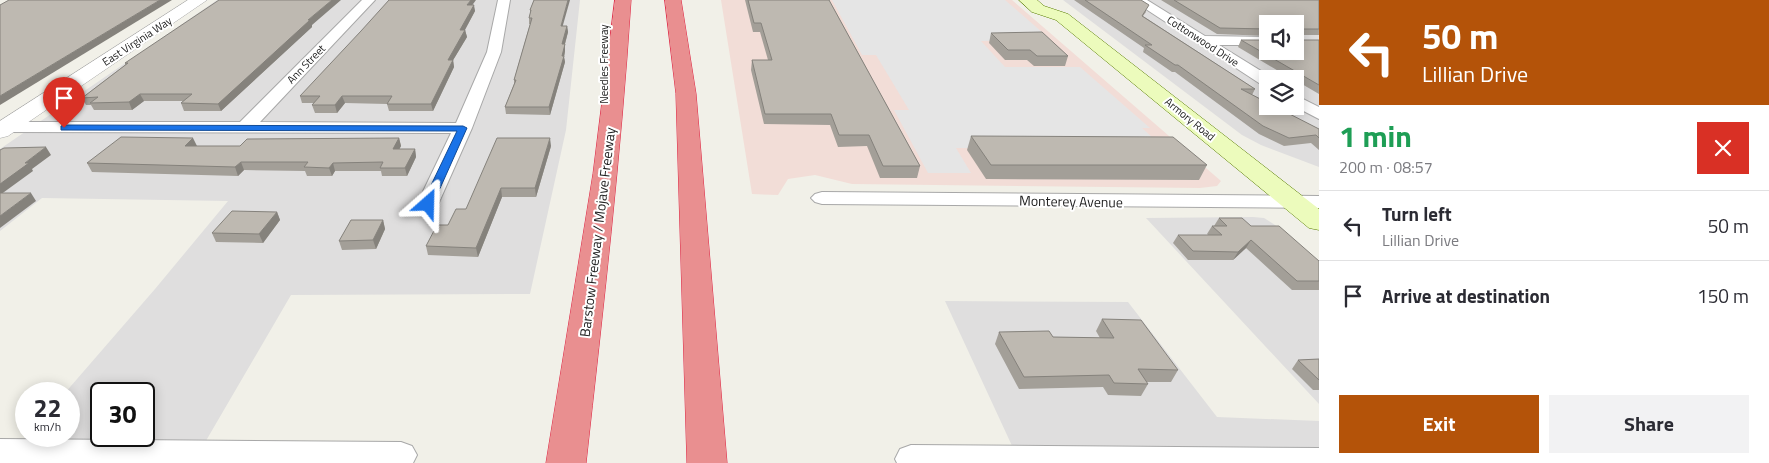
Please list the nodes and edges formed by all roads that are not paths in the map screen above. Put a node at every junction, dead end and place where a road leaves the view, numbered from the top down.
1 (199, 0) edge
2 (369, 0) edge
3 (504, 0) edge
4 (605, 0) edge
5 (622, 0) edge
6 (673, 0) edge
7 (683, 0) edge
8 (1027, 0) edge
9 (1047, 0) edge
10 (1138, 0) edge
11 (1062, 16) junction
12 (1202, 40) junction
13 (1259, 41) edge
14 (1259, 76) edge
15 (686, 94) junction
16 (1304, 105) edge
17 (1319, 114) edge
18 (2, 128) edge
19 (463, 128) junction
20 (243, 129) junction
21 (603, 189) junction
22 (822, 198) dead end
23 (1306, 202) edge
24 (428, 204) dead end
25 (1319, 222) edge
26 (0, 452) edge
27 (401, 455) dead end
28 (911, 458) dead end
29 (1319, 462) edge
30 (566, 463) edge
31 (707, 463) edge

1 - 18 street, East Virginia Way
2 - 20 street, Ann Street
3 - 19 street
4 - 21 highway, Needles Freeway
5 - 21 highway, Barstow Freeway / Mojave Freeway
6 - 15 highway
7 - 15 highway
8 - 11 main road, Armory Road
9 - 11 main road, Armory Road
10 - 12 street, Cottonwood Drive
11 - 23 main road, Armory Road
12 - 13 street
12 - 14 street, Cottonwood Drive
15 - 31 highway
16 - 17 street
18 - 20 street
19 - 20 street
19 - 24 street
21 - 30 highway, Barstow Freeway / Mojave Freeway
22 - 23 street, Monterey Avenue
23 - 25 main road, Armory Road
26 - 27 street
28 - 29 street

